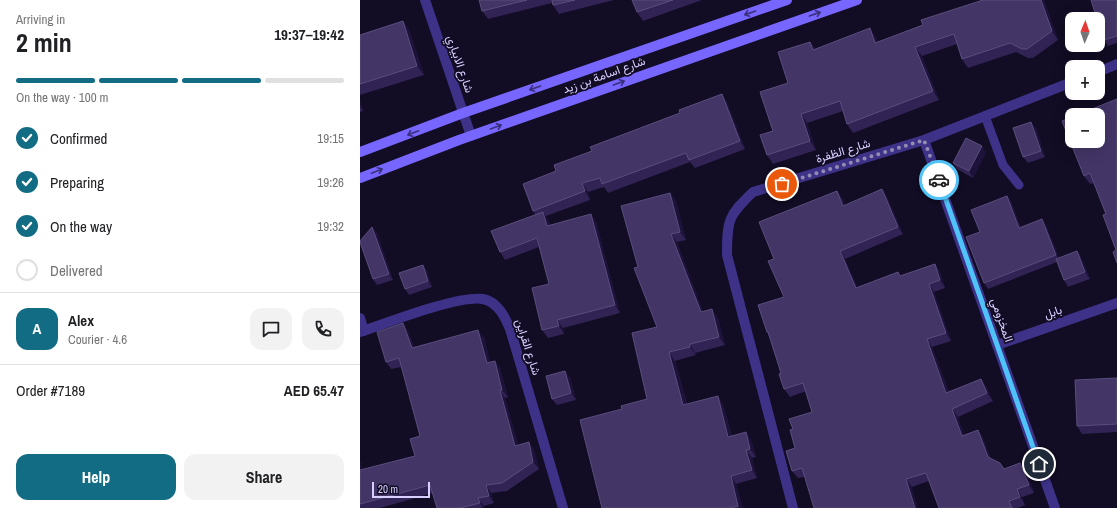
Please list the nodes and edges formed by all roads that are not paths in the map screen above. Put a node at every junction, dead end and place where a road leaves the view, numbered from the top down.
1 (425, 0) edge
2 (787, 0) edge
3 (857, 0) edge
4 (1117, 64) edge
5 (1105, 69) edge
6 (1065, 85) edge
7 (463, 114) junction
8 (986, 116) junction
9 (471, 136) junction
10 (924, 140) junction
11 (360, 152) edge
12 (360, 178) edge
13 (1020, 184) dead end
14 (1117, 303) edge
15 (360, 318) edge
16 (362, 332) edge
17 (997, 345) junction
18 (563, 508) edge
19 (793, 508) edge
20 (1055, 508) edge

1 - 7 street, شارع الابياري
2 -> 7 street, شارع اسامة بن زيد
9 -> 3 street, شارع اسامة بن زيد
4 - 5 street
6 - 8 street, شارع الظفرة
7 - 9 street, شارع الابياري
7 -> 11 street, شارع اسامة بن زيد
8 - 10 street, شارع الظفرة
8 - 13 lane
12 -> 9 street, شارع اسامة بن زيد
10 - 17 street, المخزومي
10 - 19 street, شارع الظفرة
14 - 17 street, بابل
15 - 16 street, شارع القراين
16 - 18 street, شارع القراين
17 - 20 street, المخزومي

